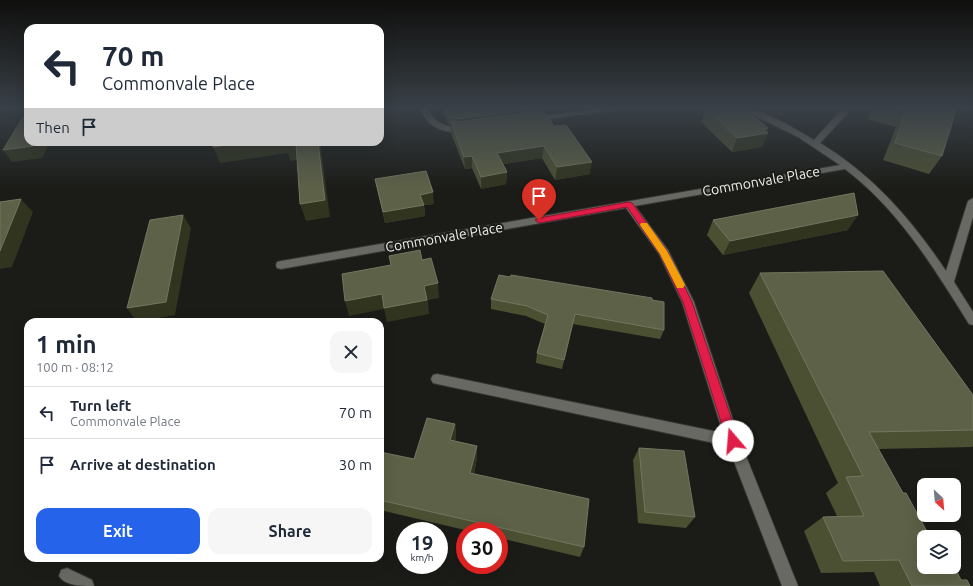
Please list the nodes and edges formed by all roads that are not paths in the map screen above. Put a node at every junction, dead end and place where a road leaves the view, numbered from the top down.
1 (796, 134) edge
2 (824, 134) edge
3 (815, 144) junction
4 (846, 166) junction
5 (973, 201) edge
6 (629, 205) junction
7 (281, 264) dead end
8 (948, 283) junction
9 (973, 321) edge
10 (437, 379) dead end
11 (733, 441) junction
12 (67, 576) dead end
13 (86, 586) edge
14 (790, 586) edge

1 - 3 street
2 - 3 street
3 - 4 street
4 - 6 street, Commonvale Place
4 - 8 street
5 - 8 street
6 - 7 street, Commonvale Place
6 - 11 street
8 - 9 street
10 - 11 street
11 - 14 street
12 - 13 street

